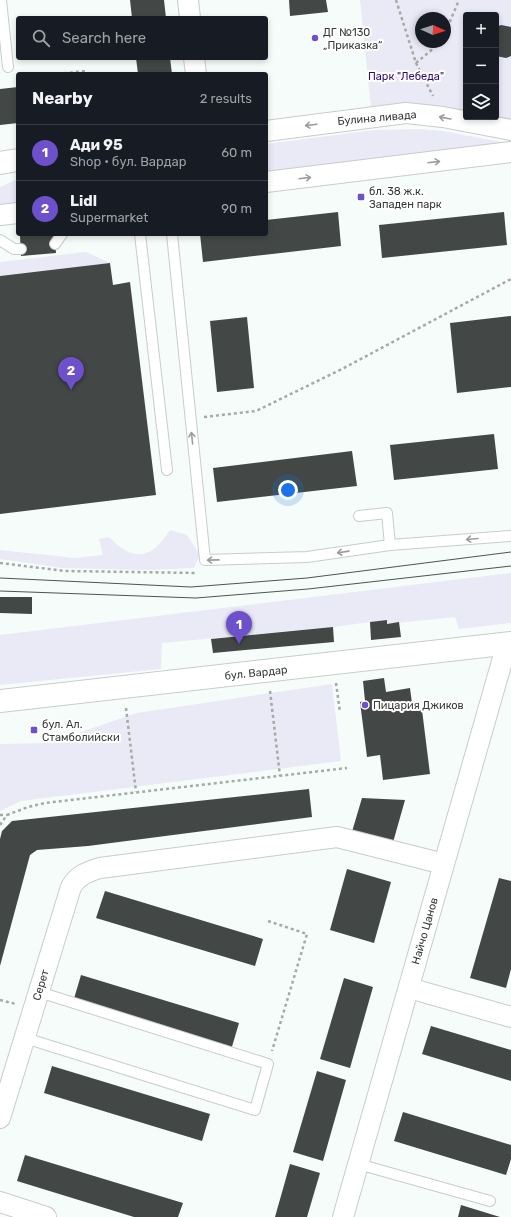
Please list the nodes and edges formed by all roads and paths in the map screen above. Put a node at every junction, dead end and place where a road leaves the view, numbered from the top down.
1 (1, 0) edge
2 (188, 0) edge
3 (396, 0) edge
4 (459, 0) edge
5 (190, 16) edge
6 (451, 19) edge
7 (434, 48) edge
8 (194, 60) edge
9 (416, 63) junction
10 (8, 67) dead end
11 (77, 72) edge
12 (86, 72) edge
13 (196, 72) edge
14 (443, 117) junction
15 (268, 130) edge
16 (511, 130) edge
17 (511, 152) edge
18 (16, 160) edge
19 (0, 163) edge
20 (16, 165) edge
21 (0, 174) edge
22 (268, 182) edge
23 (16, 213) edge
24 (0, 215) edge
25 (61, 236) edge
26 (140, 236) edge
27 (172, 236) edge
28 (0, 240) edge
29 (55, 244) dead end
30 (21, 249) dead end
31 (511, 279) edge
32 (190, 418) junction
33 (167, 470) dead end
34 (359, 516) dead end
35 (511, 536) edge
36 (390, 545) junction
37 (206, 560) junction
38 (0, 563) edge
39 (509, 644) edge
40 (335, 677) dead end
41 (269, 686) dead end
42 (0, 701) edge
43 (126, 708) dead end
44 (340, 712) dead end
45 (347, 768) dead end
46 (280, 776) junction
47 (136, 792) junction
48 (0, 815) edge
49 (8, 815) junction
50 (0, 825) edge
51 (444, 864) junction
52 (268, 921) dead end
53 (409, 988) junction
54 (39, 992) junction
55 (511, 1017) edge
56 (25, 1038) junction
57 (268, 1064) junction
58 (0, 1118) edge
59 (358, 1164) junction
60 (490, 1201) dead end
61 (0, 1202) edge
62 (46, 1217) edge
63 (343, 1217) edge

1 - 10 lane
2 - 5 street
3 - 9 path
4 - 6 path
7 - 9 path
8 - 13 street
9 - 14 path
11 - 12 path
14 -> 15 street, Булина ливада
16 -> 14 street, Булина ливада
22 -> 17 street
18 - 19 street
20 - 21 street
23 - 24 street
25 - 29 lane
26 - 33 lane
27 - 32 lane
28 - 30 lane
31 - 32 path
37 -> 32 lane
34 - 36 lane
35 -> 36 lane
36 -> 37 lane
37 - 38 path
39 - 42 street, бул. Вардар
39 - 51 street, Найчо Цанов
40 - 44 path
41 - 46 path
43 - 47 path
45 - 46 path
46 - 47 path
47 - 49 path
48 - 49 path
49 - 50 path
51 - 53 street, Найчо Цанов
51 - 54 street, Серет
52 - 57 path
53 - 55 street
53 - 59 street, Найчо Цанов
54 - 56 street, Серет
54 - 57 lane
56 - 57 lane
56 - 58 street, Серет
59 - 60 lane
59 - 63 street, Найчо Цанов
61 - 62 street

